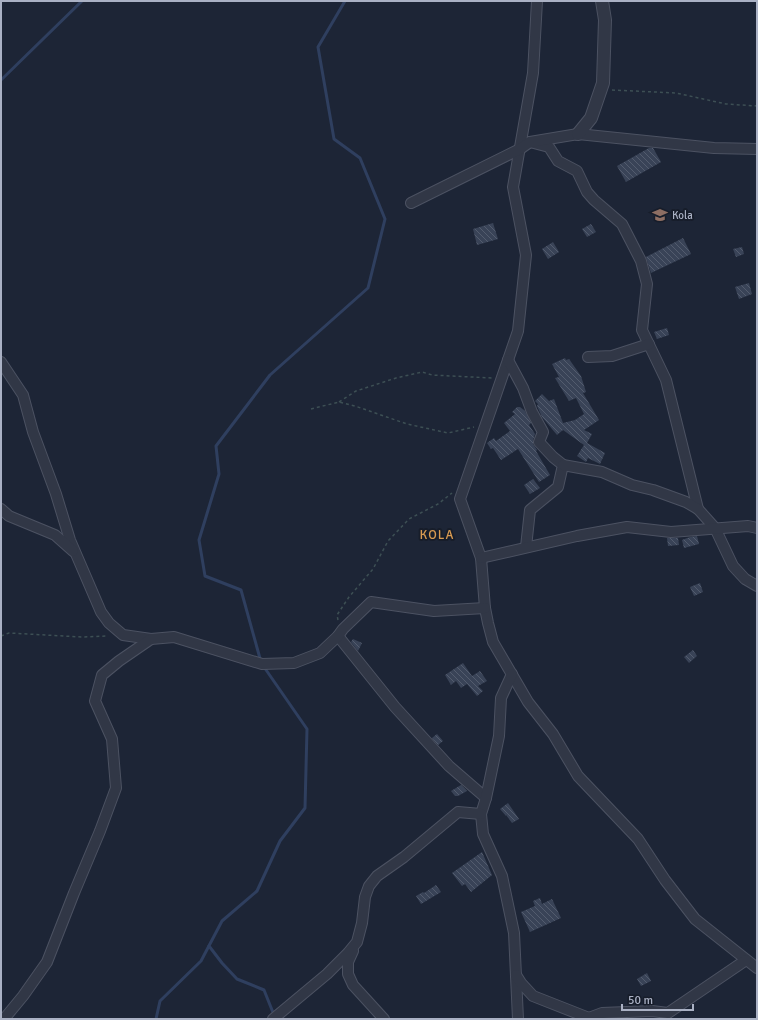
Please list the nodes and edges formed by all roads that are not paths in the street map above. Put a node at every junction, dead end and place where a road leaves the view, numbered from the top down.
1 (537, 1) edge
2 (602, 1) edge
3 (578, 134) junction
4 (530, 142) junction
5 (520, 149) junction
6 (757, 149) edge
7 (411, 203) dead end
8 (649, 344) junction
9 (588, 357) dead end
10 (508, 360) junction
11 (1, 362) edge
12 (563, 465) junction
13 (1, 509) edge
14 (698, 509) junction
15 (716, 528) junction
16 (757, 528) edge
17 (526, 547) junction
18 (76, 554) junction
19 (481, 558) junction
20 (757, 586) edge
21 (485, 608) junction
22 (338, 636) junction
23 (151, 639) junction
24 (512, 674) junction
25 (486, 798) junction
26 (481, 814) junction
27 (357, 942) junction
28 (746, 960) junction
29 (757, 968) edge
30 (516, 975) junction
31 (673, 1016) edge
32 (588, 1018) edge
33 (4, 1019) edge
34 (273, 1019) edge
35 (384, 1019) edge
36 (518, 1019) edge

1 - 5 street
2 - 3 street
3 - 4 street
3 - 6 street
4 - 5 street
4 - 8 street
5 - 7 street
5 - 10 street
8 - 9 street
8 - 14 street
10 - 12 street
10 - 19 street
11 - 18 street
12 - 14 street
12 - 17 street
13 - 18 street
14 - 15 street
15 - 16 street
15 - 17 street
15 - 20 street
17 - 19 street
18 - 23 street
19 - 21 street
21 - 22 street
21 - 24 street
22 - 23 street
22 - 25 street
23 - 33 street
24 - 25 street
24 - 28 street
25 - 26 street
26 - 27 street
26 - 30 street
27 - 34 street
27 - 35 street
28 - 29 street
28 - 31 street
30 - 32 street
30 - 36 street
31 - 32 street

